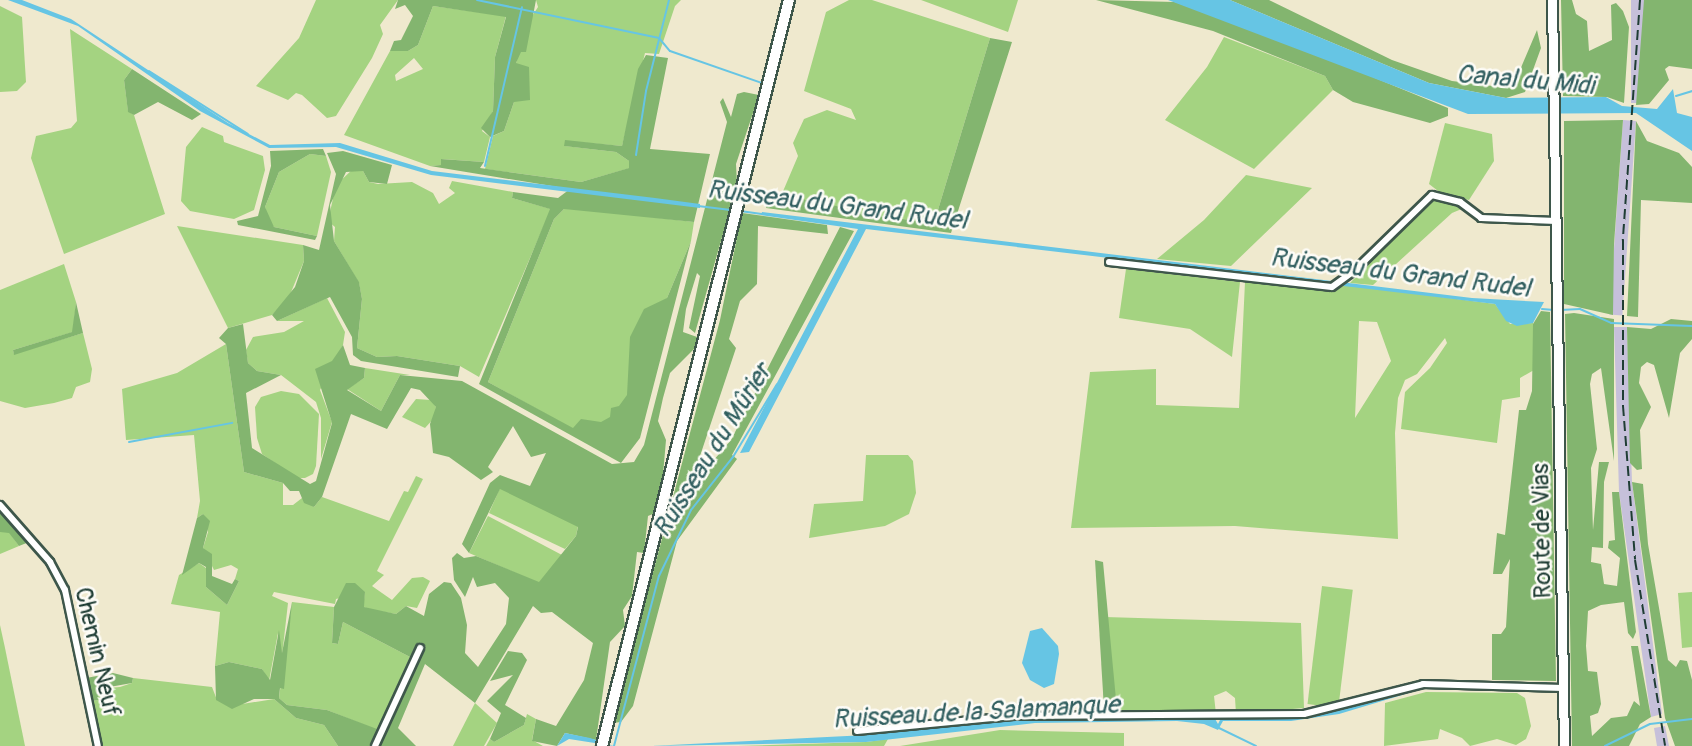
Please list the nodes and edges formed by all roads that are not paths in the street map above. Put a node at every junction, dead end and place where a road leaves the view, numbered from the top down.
1 (789, 0) edge
2 (1552, 0) edge
3 (1556, 221) junction
4 (1109, 262) dead end
5 (0, 505) edge
6 (420, 648) dead end
7 (1563, 688) junction
8 (857, 731) dead end
9 (98, 746) edge
10 (375, 746) edge
11 (602, 746) edge
12 (1564, 746) edge

1 - 11 highway
2 - 3 main road, Route de Vias
3 - 4 street
3 - 7 main road, Route de Vias
5 - 9 street, Chemin Neuf
6 - 10 street
7 - 8 street
7 - 12 main road, Route de Vias

